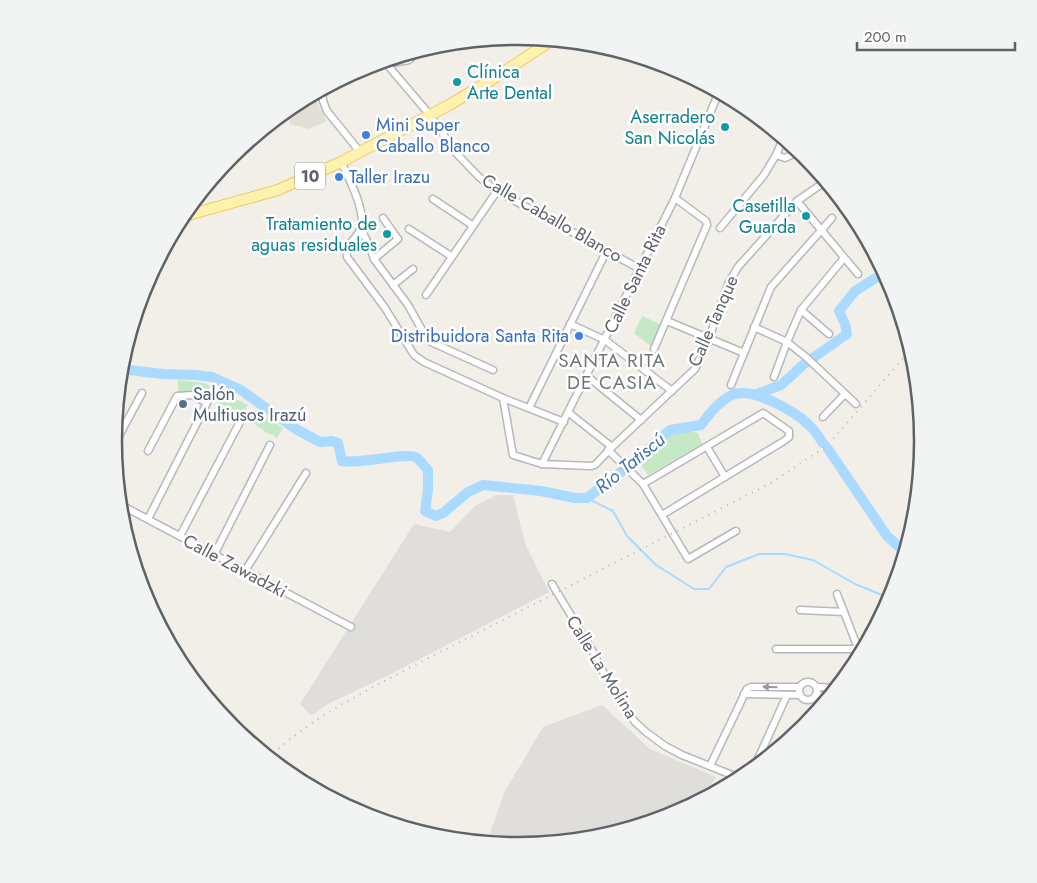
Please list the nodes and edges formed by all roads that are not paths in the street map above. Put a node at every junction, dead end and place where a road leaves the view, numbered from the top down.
1 (543, 46) edge
2 (388, 67) edge
3 (323, 97) edge
4 (716, 98) edge
5 (430, 116) junction
6 (781, 144) edge
7 (360, 152) junction
8 (776, 155) junction
9 (793, 156) edge
10 (340, 162) junction
11 (821, 185) edge
12 (497, 190) junction
13 (675, 198) junction
14 (433, 199) dead end
15 (797, 201) junction
16 (195, 213) edge
17 (383, 218) dead end
18 (832, 218) dead end
19 (472, 225) junction
20 (720, 228) dead end
21 (361, 229) junction
22 (410, 229) dead end
23 (821, 230) junction
24 (606, 252) junction
25 (451, 256) junction
26 (844, 258) junction
27 (374, 259) junction
28 (413, 269) dead end
29 (640, 269) junction
30 (858, 274) dead end
31 (393, 285) junction
32 (426, 295) dead end
33 (801, 310) junction
34 (666, 321) junction
35 (570, 324) junction
36 (754, 327) junction
37 (828, 334) dead end
38 (709, 338) junction
39 (605, 340) junction
40 (786, 342) junction
41 (654, 349) dead end
42 (744, 354) junction
43 (493, 370) dead end
44 (587, 376) junction
45 (774, 377) dead end
46 (731, 385) dead end
47 (672, 391) junction
48 (142, 393) dead end
49 (845, 394) junction
50 (503, 398) junction
51 (856, 404) dead end
52 (529, 408) junction
53 (569, 413) junction
54 (823, 417) dead end
55 (242, 418) dead end
56 (641, 420) junction
57 (564, 422) junction
58 (122, 429) edge
59 (270, 445) dead end
60 (707, 447) junction
61 (610, 449) junction
62 (148, 451) dead end
63 (542, 464) junction
64 (306, 473) dead end
65 (725, 477) junction
66 (643, 484) junction
67 (128, 509) edge
68 (662, 515) junction
69 (148, 519) junction
70 (733, 532) dead end
71 (180, 536) junction
72 (214, 555) junction
73 (245, 571) junction
74 (552, 584) dead end
75 (837, 594) dead end
76 (800, 610) dead end
77 (844, 612) junction
78 (351, 627) dead end
79 (857, 647) edge
80 (776, 649) dead end
81 (856, 649) edge
82 (799, 687) junction
83 (816, 687) junction
84 (829, 688) edge
85 (744, 694) junction
86 (787, 695) junction
87 (800, 695) junction
88 (816, 695) junction
89 (823, 696) edge
90 (759, 757) edge
91 (710, 766) junction
92 (732, 775) edge

1 - 5 main road, 10
2 - 5 street, Calle Caballo Blanco
3 - 7 street
4 - 13 street, Calle Santa Rita
5 - 7 main road, 10
5 - 12 street, Calle Caballo Blanco
6 - 8 street
7 - 10 main road, 10
8 - 9 street
8 - 20 street
10 - 16 main road, 10
10 - 21 street
11 - 15 street, Calle Tanque
12 - 19 street
12 - 24 street, Calle Caballo Blanco
13 - 29 street, Calle Santa Rita
13 - 34 street
14 - 19 street
15 - 23 street
15 - 38 street, Calle Tanque
17 - 27 street
18 - 23 street
19 - 25 street
21 - 27 street
21 - 50 street
22 - 25 street
23 - 26 street
23 - 36 street
24 - 29 street, Calle Caballo Blanco
24 - 35 street
25 - 32 street
26 - 30 street
26 - 33 street
27 - 31 street
28 - 31 street
29 - 39 street, Calle Santa Rita
31 - 43 street
33 - 37 street
33 - 40 street
34 - 38 street
34 - 41 street
35 - 39 street
35 - 52 street
36 - 40 street
36 - 42 street
38 - 42 street
38 - 47 street, Calle Tanque
39 - 44 street, Calle Santa Rita
39 - 47 street
40 - 45 street
40 - 49 street
42 - 46 street
44 - 53 street, Calle Santa Rita
44 - 56 street
47 - 56 street, Calle Tanque
48 - 58 street
49 - 51 street
49 - 54 street
50 - 52 street
50 - 63 street, Calle Tanque
52 - 57 street
53 - 57 street, Calle Santa Rita
53 - 61 street
55 - 71 street
56 - 61 street, Calle Tanque
57 - 63 street, Calle Santa Rita
59 - 72 street
60 - 65 street
60 - 65 street
60 - 66 street
61 - 63 street, Calle Tanque
61 - 66 street
62 - 69 street
64 - 73 street
65 - 68 street
66 - 68 street
67 - 69 street, Calle Zawadzki
68 - 70 street
69 - 71 street, Calle Zawadzki
71 - 72 street, Calle Zawadzki
72 - 73 street, Calle Zawadzki
73 - 78 street, Calle Zawadzki
74 - 91 street, Calle La Molina
75 - 77 street
76 - 77 street
77 - 79 street
80 - 81 street
82 - 83 street
82 -> 85 street
82 - 87 street
83 - 84 street
83 - 88 street
85 - 86 street
85 - 91 street
86 - 87 street
86 - 90 street
87 - 88 street
88 - 89 street
91 - 92 street, Calle La Molina

